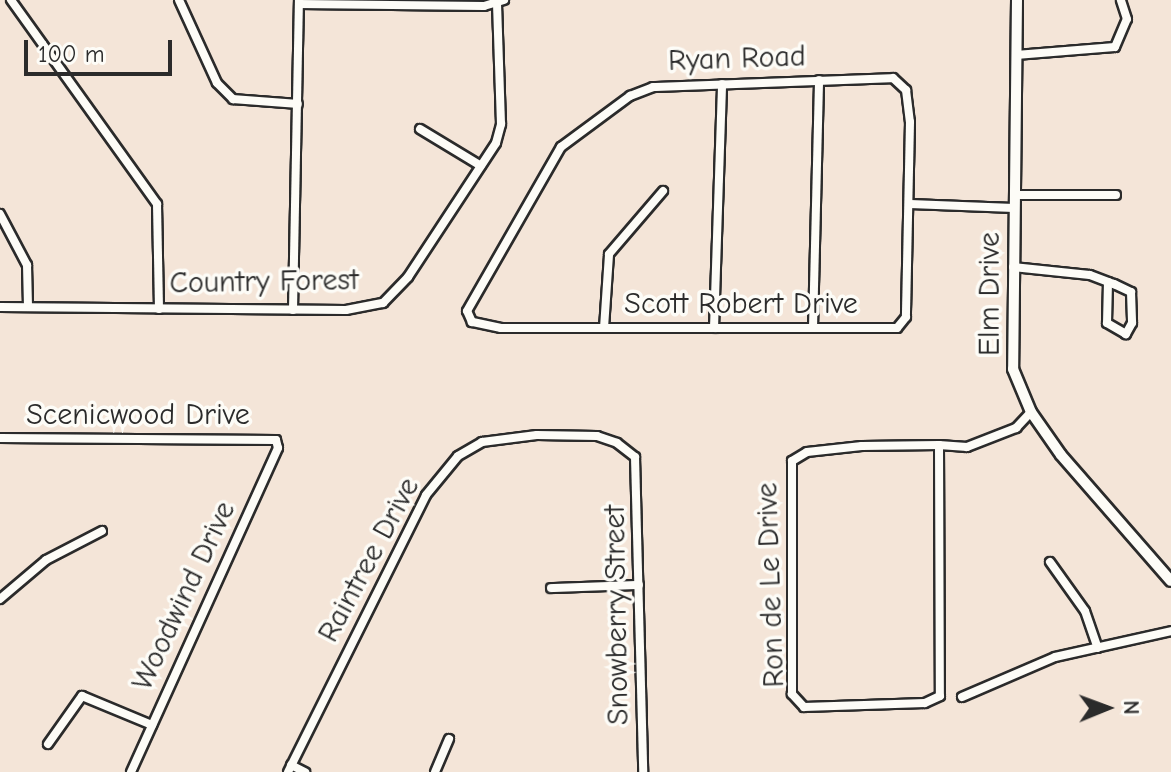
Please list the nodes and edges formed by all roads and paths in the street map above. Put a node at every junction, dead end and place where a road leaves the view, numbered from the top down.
1 (11, 0) edge
2 (179, 0) edge
3 (1017, 0) edge
4 (1121, 0) edge
5 (501, 1) edge
6 (299, 2) edge
7 (1016, 55) junction
8 (819, 80) junction
9 (722, 84) junction
10 (298, 104) junction
11 (420, 129) dead end
12 (481, 166) junction
13 (663, 191) dead end
14 (1014, 195) junction
15 (1116, 195) dead end
16 (910, 204) junction
17 (1014, 208) junction
18 (0, 214) edge
19 (1013, 267) junction
20 (1108, 282) junction
21 (0, 307) edge
22 (28, 307) junction
23 (159, 309) junction
24 (293, 310) junction
25 (467, 311) joint
26 (604, 328) junction
27 (714, 328) junction
28 (813, 328) junction
29 (1031, 412) junction
30 (0, 438) edge
31 (276, 440) joint
32 (939, 445) junction
33 (635, 457) joint
34 (102, 531) dead end
35 (1050, 562) dead end
36 (1171, 581) edge
37 (639, 585) junction
38 (551, 588) dead end
39 (0, 599) edge
40 (1171, 631) edge
41 (1098, 648) junction
42 (962, 697) dead end
43 (152, 725) junction
44 (449, 739) dead end
45 (48, 744) dead end
46 (290, 769) edge
47 (131, 772) edge
48 (305, 772) edge
49 (435, 772) edge
50 (643, 772) edge

1 - 23 street
2 - 10 street
3 - 7 street, Elm Drive
4 - 7 street
5 - 6 street
5 - 12 street, Country Forest
6 - 10 street
7 - 14 street, Elm Drive
8 - 9 street, Ryan Road
8 - 16 street, Ryan Road
8 - 28 street
9 - 25 street, Ryan Road
9 - 27 street
10 - 24 street
11 - 12 street
12 - 24 street, Country Forest
13 - 26 street
14 - 15 street
14 - 17 street, Elm Drive
16 - 17 street
16 - 28 street, Scott Robert Drive
17 - 19 street, Elm Drive
18 - 22 street
19 - 20 street
19 - 29 street, Elm Drive
20 - 20 street
21 - 22 street, Country Forest
22 - 23 street, Country Forest
23 - 24 street, Country Forest
25 - 26 street, Scott Robert Drive
26 - 27 street, Scott Robert Drive
27 - 28 street, Scott Robert Drive
29 - 32 street, Ron de Le Drive
29 - 36 street, Elm Drive
30 - 31 street, Scenicwood Drive
31 - 43 street, Woodwind Drive
32 - 32 street, Ron de Le Drive
33 - 37 street, Snowberry Street
33 - 46 street, Raintree Drive
34 - 39 street
35 - 41 street
37 - 38 street
37 - 50 street, Snowberry Street
40 - 41 street
41 - 42 street
43 - 45 street
43 - 47 street, Woodwind Drive
44 - 49 street
46 - 48 street

